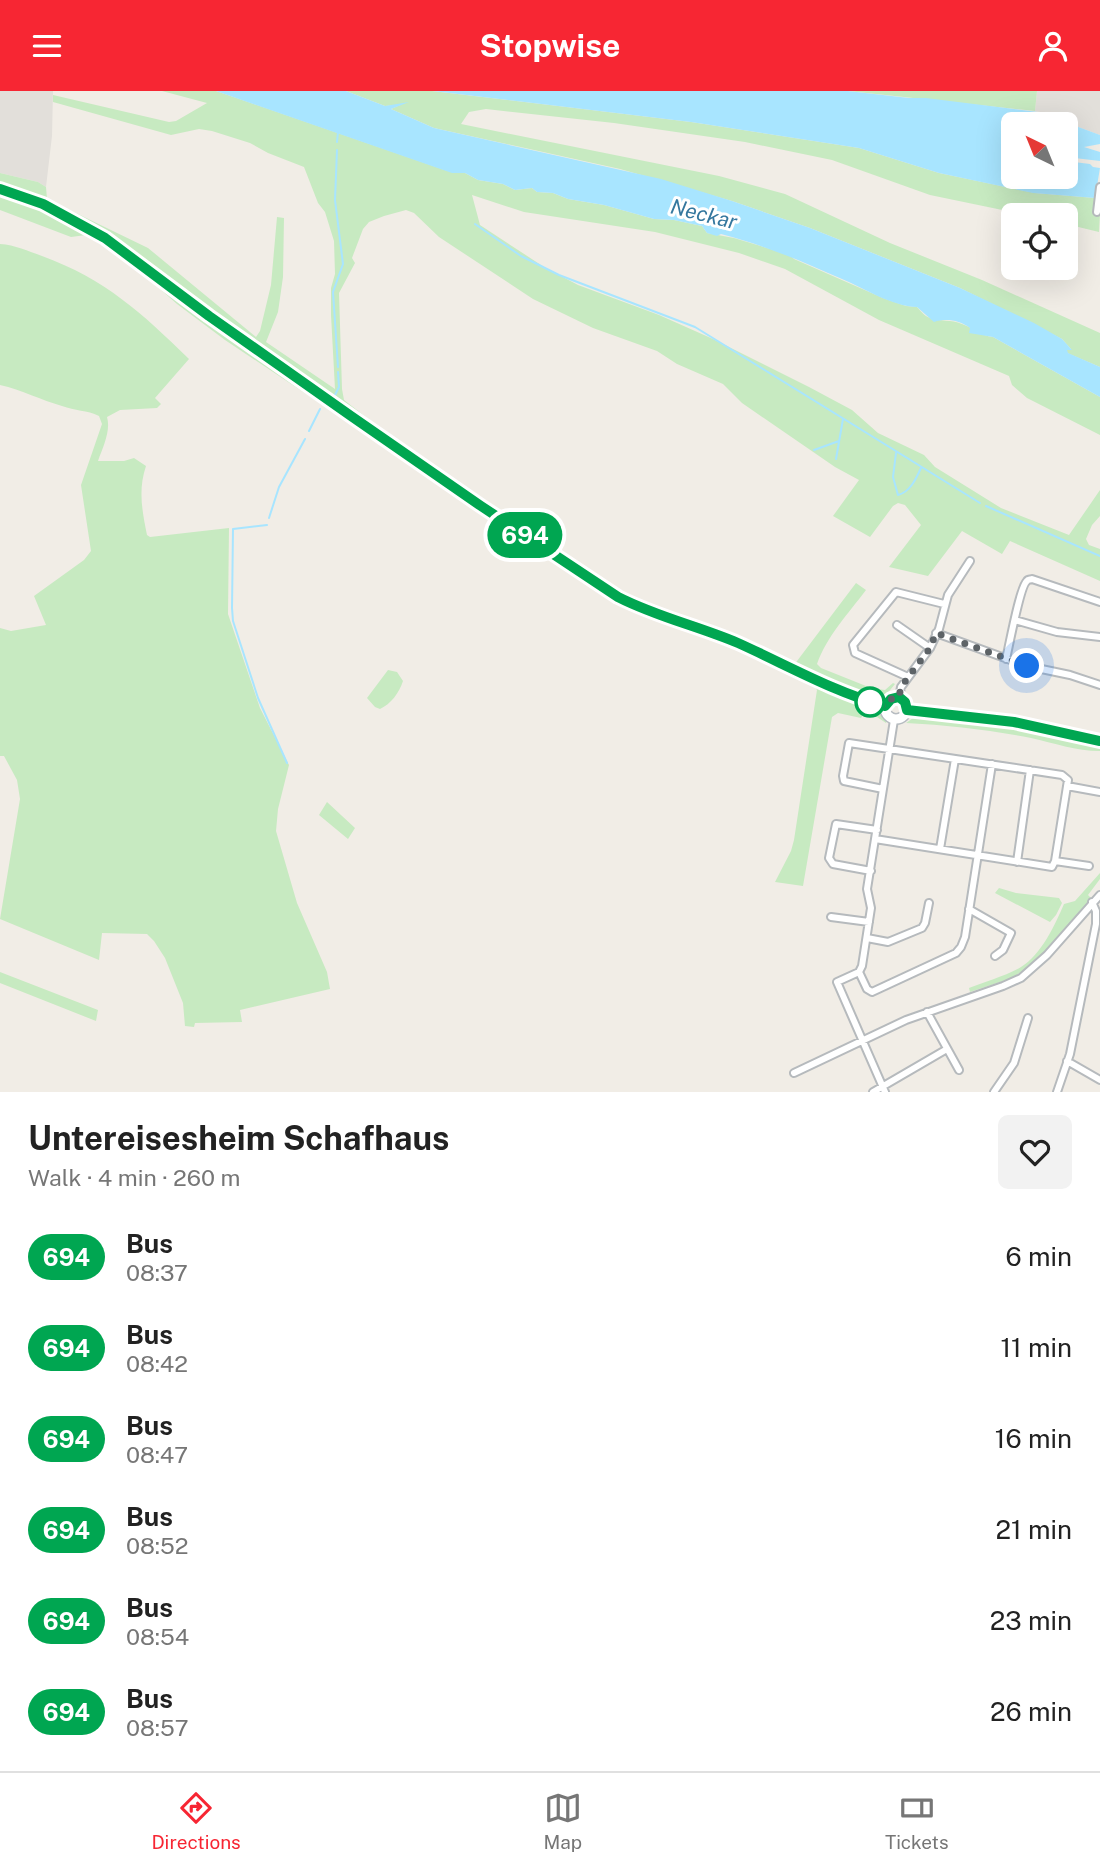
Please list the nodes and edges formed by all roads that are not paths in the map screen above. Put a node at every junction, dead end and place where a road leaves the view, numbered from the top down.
1 (1100, 187) edge
2 (0, 189) edge
3 (1097, 209) dead end
4 (970, 561) dead end
5 (1100, 602) edge
6 (944, 604) junction
7 (1015, 620) junction
8 (897, 625) dead end
9 (936, 633) junction
10 (1100, 638) edge
11 (930, 648) junction
12 (1006, 659) junction
13 (908, 677) junction
14 (1100, 685) edge
15 (899, 697) junction
16 (885, 706) junction
17 (907, 710) junction
18 (894, 720) junction
19 (1100, 741) edge
20 (890, 747) junction
21 (955, 759) junction
22 (992, 764) junction
23 (1030, 770) junction
24 (1067, 786) junction
25 (883, 789) junction
26 (1100, 792) edge
27 (877, 830) junction
28 (876, 839) junction
29 (940, 849) junction
30 (978, 856) junction
31 (1055, 861) junction
32 (1017, 862) junction
33 (1089, 866) dead end
34 (871, 871) junction
35 (1100, 895) edge
36 (929, 902) dead end
37 (1093, 902) junction
38 (969, 909) junction
39 (831, 917) dead end
40 (869, 922) junction
41 (867, 938) junction
42 (995, 956) dead end
43 (859, 972) junction
44 (927, 1012) junction
45 (1028, 1018) dead end
46 (863, 1039) junction
47 (947, 1049) junction
48 (1068, 1061) junction
49 (959, 1070) dead end
50 (794, 1073) dead end
51 (1100, 1080) edge
52 (884, 1090) edge
53 (873, 1092) edge
54 (994, 1092) edge
55 (1057, 1092) edge

1 - 3 street
2 - 16 main road
4 - 6 street
5 - 7 street
6 - 9 street
6 - 13 street
7 - 10 street
7 - 12 street
8 - 11 street
9 - 11 street
9 - 12 street
11 - 13 street
12 - 14 street
13 - 15 street
15 - 16 main road
15 - 17 main road
16 - 18 main road
17 - 18 main road
17 - 19 main road
18 - 20 street
20 - 21 street
20 - 25 street
20 - 25 street
21 - 22 street
21 - 29 street
22 - 23 street
22 - 30 street
23 - 24 street
23 - 32 street
24 - 26 street
24 - 31 street
25 - 27 street
27 - 28 street
27 - 34 street
28 - 29 street
28 - 34 street
29 - 30 street
30 - 32 street
30 - 38 street
31 - 32 street
31 - 33 street
34 - 40 street
35 - 37 street
36 - 41 street
37 - 44 street
37 - 48 street
38 - 42 street
38 - 43 street
39 - 40 street
40 - 41 street
41 - 43 street
43 - 46 street
44 - 46 street
44 - 47 street
45 - 54 street
46 - 50 street
46 - 52 street
47 - 49 street
47 - 52 street
48 - 51 street
48 - 55 street
52 - 53 street

